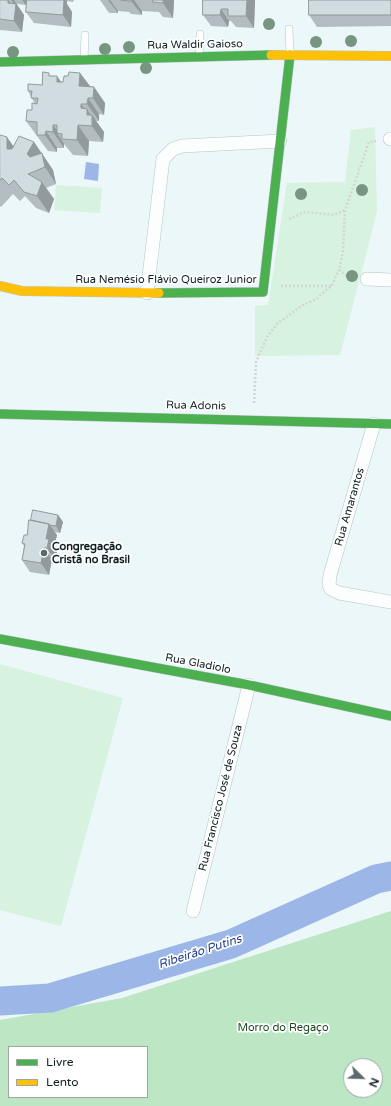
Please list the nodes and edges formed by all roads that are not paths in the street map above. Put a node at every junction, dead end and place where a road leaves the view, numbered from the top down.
1 (289, 28) dead end
2 (200, 34) dead end
3 (86, 35) dead end
4 (290, 55) junction
5 (391, 56) edge
6 (199, 57) junction
7 (84, 60) junction
8 (0, 62) edge
9 (280, 141) junction
10 (368, 279) road end
11 (391, 280) edge
12 (0, 286) edge
13 (147, 293) junction
14 (0, 414) edge
15 (374, 424) junction
16 (391, 424) edge
17 (391, 602) edge
18 (0, 639) edge
19 (249, 686) junction
20 (391, 716) edge
21 (193, 911) dead end

1 - 4 lane
2 - 6 lane
3 - 7 lane
4 - 5 street, Rua Waldir Gaioso
4 - 6 street, Rua Waldir Gaioso
4 - 9 street, Rua Nemésio Flávio Queiroz Junior
6 - 7 street, Rua Waldir Gaioso
7 - 8 street, Rua Waldir Gaioso
9 - 13 street
9 - 13 street, Rua Nemésio Flávio Queiroz Junior
10 - 11 street
12 - 13 street, Rua Nemésio Flávio Queiroz Junior
14 - 15 street, Rua Adonis
15 - 16 street, Rua Adonis
15 - 17 street, Rua Amarantos
18 - 19 street, Rua Gladiolo
19 - 20 street, Rua Gladiolo
19 - 21 street, Rua Francisco José de Souza

